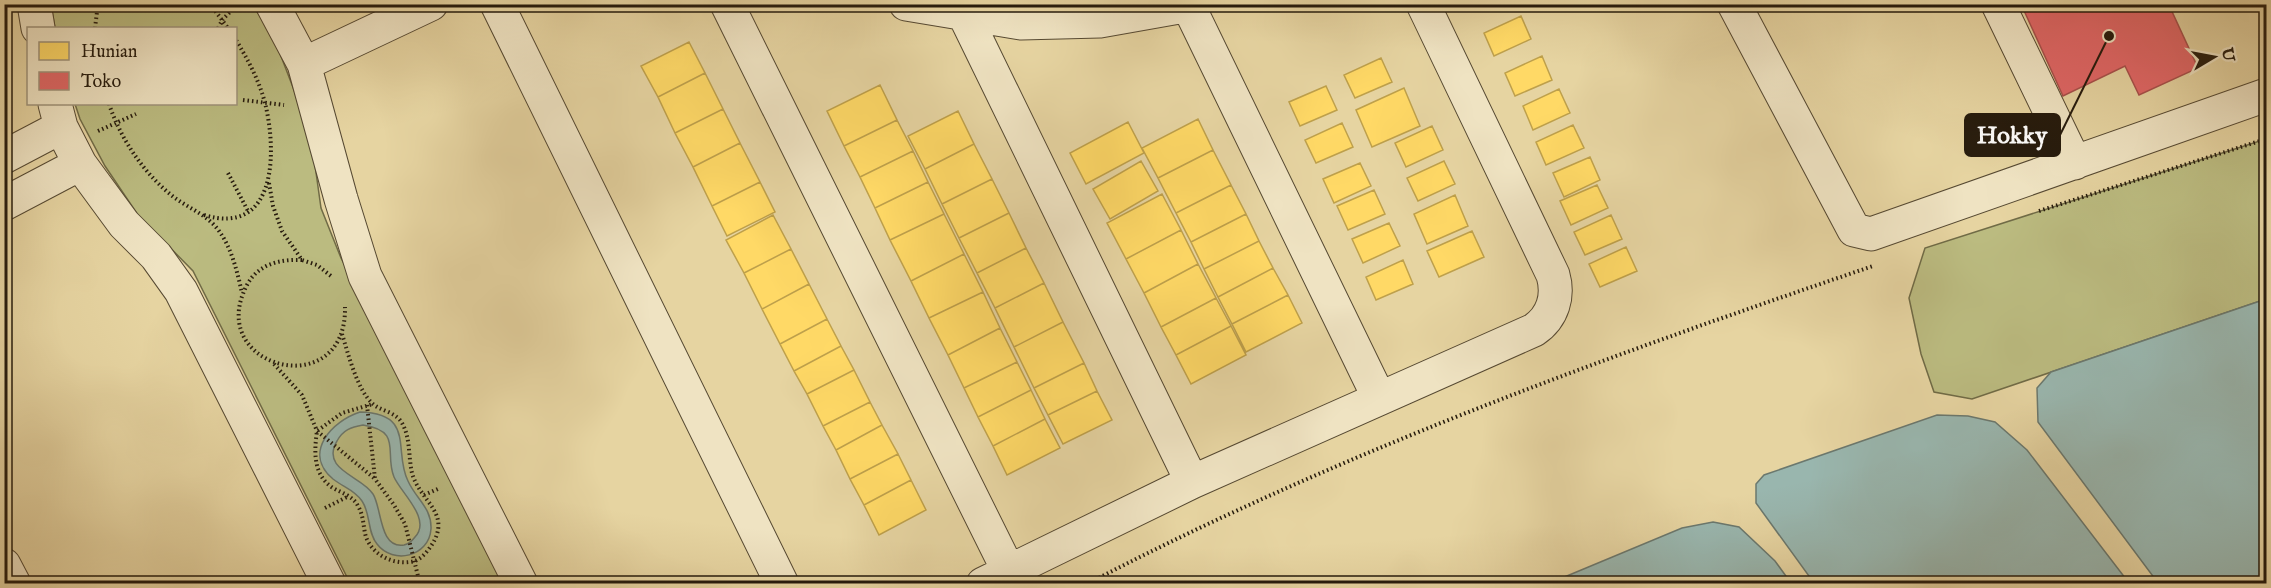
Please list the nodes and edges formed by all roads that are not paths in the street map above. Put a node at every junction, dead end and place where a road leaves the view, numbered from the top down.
1 (34, 4) edge
2 (431, 4) edge
3 (497, 4) edge
4 (728, 4) edge
5 (906, 4) edge
6 (1423, 4) edge
7 (1734, 4) edge
8 (1998, 4) edge
9 (1193, 6) edge
10 (281, 7) edge
11 (964, 14) junction
12 (38, 27) edge
13 (304, 64) junction
14 (2266, 95) edge
15 (58, 115) edge
16 (4, 157) edge
17 (2075, 162) junction
18 (80, 164) junction
19 (4, 204) edge
20 (1379, 398) junction
21 (1192, 482) junction
22 (4, 565) edge
23 (996, 577) edge
24 (14, 584) edge
25 (329, 584) edge
26 (521, 584) edge
27 (782, 584) edge

1 - 12 street
2 - 13 street
3 - 27 street
4 - 23 street
5 - 11 street
6 - 20 street
7 - 17 street
8 - 17 street
9 - 11 street
9 - 20 street
10 - 13 street
11 - 21 street
13 - 26 street
14 - 17 street
15 - 16 street
15 - 18 street
18 - 19 street
18 - 25 street
20 - 21 street
21 - 23 street
22 - 24 street

